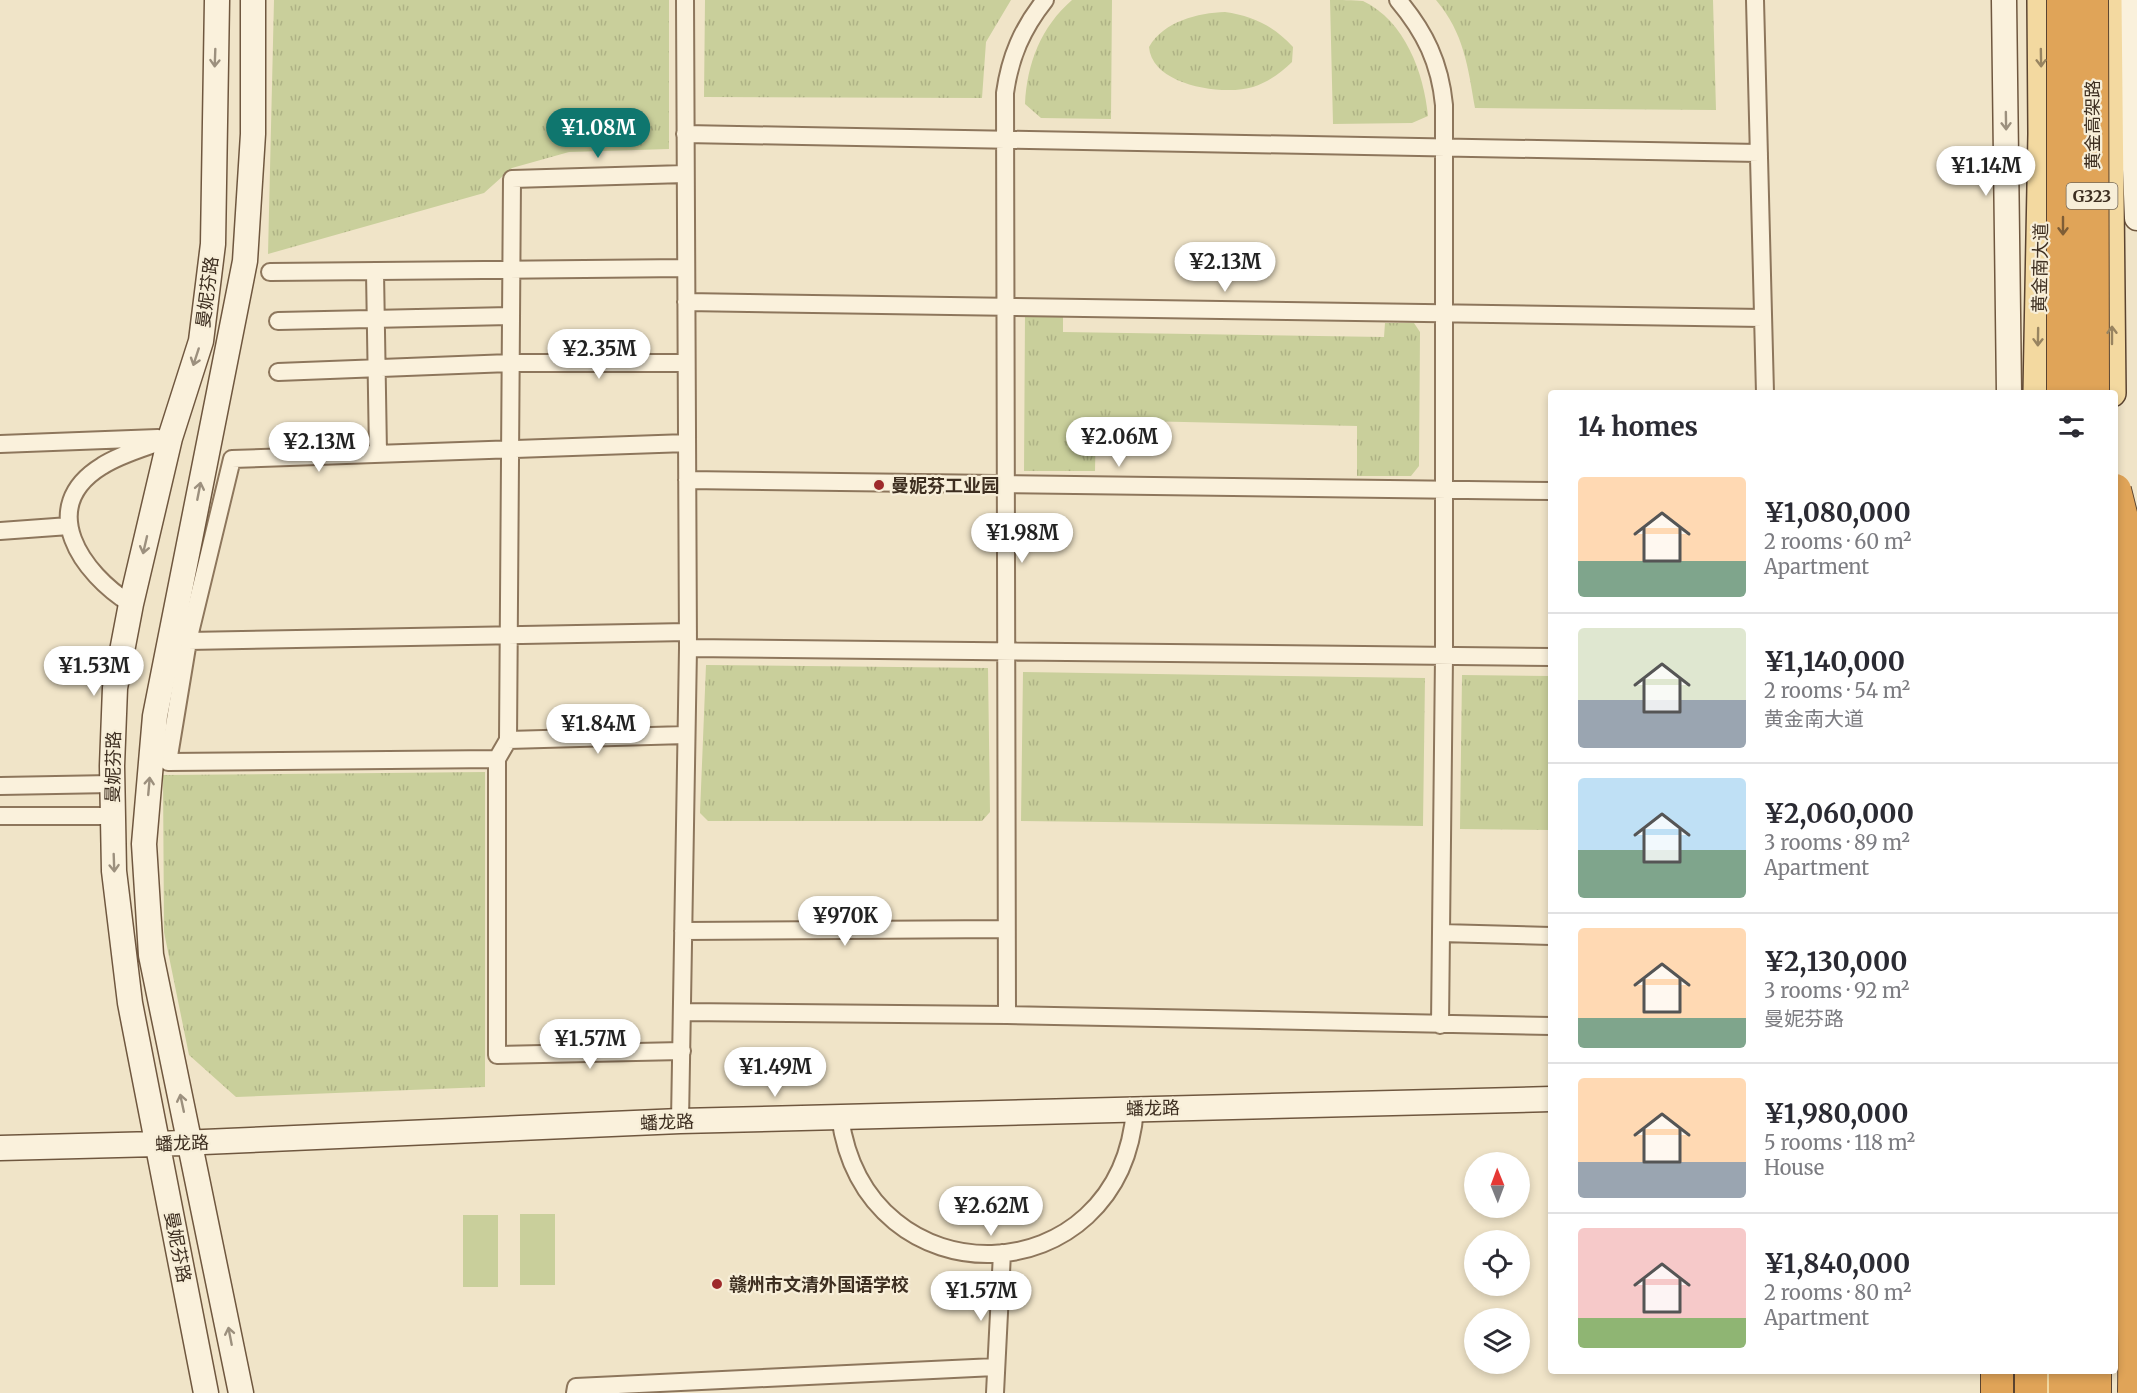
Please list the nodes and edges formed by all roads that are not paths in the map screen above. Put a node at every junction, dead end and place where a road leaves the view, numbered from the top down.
1 (217, 0) edge
2 (253, 0) edge
3 (685, 0) edge
4 (1045, 0) edge
5 (1398, 0) edge
6 (1755, 0) edge
7 (2004, 0) edge
8 (2041, 0) edge
9 (2062, 0) edge
10 (2092, 0) edge
11 (2108, 0) edge
12 (2128, 0) edge
13 (2111, 131) junction
14 (685, 134) junction
15 (2042, 134) junction
16 (1004, 140) junction
17 (1443, 147) junction
18 (1759, 153) junction
19 (685, 174) junction
20 (2137, 218) edge
21 (686, 268) junction
22 (512, 271) junction
23 (270, 272) dead end
24 (375, 272) junction
25 (686, 302) junction
26 (1005, 307) junction
27 (1444, 314) junction
28 (512, 316) junction
29 (1763, 318) junction
30 (376, 319) junction
31 (278, 321) dead end
32 (511, 363) junction
33 (686, 363) junction
34 (377, 368) junction
35 (278, 372) dead end
36 (1765, 390) edge
37 (2009, 390) edge
38 (2037, 390) edge
39 (2063, 390) edge
40 (2093, 390) edge
41 (2112, 390) edge
42 (170, 438) junction
43 (687, 442) junction
44 (0, 444) edge
45 (510, 449) junction
46 (378, 453) junction
47 (687, 480) junction
48 (1005, 484) junction
49 (1444, 489) junction
50 (1548, 490) edge
51 (2118, 502) edge
52 (69, 526) junction
53 (0, 531) edge
54 (131, 604) junction
55 (509, 636) junction
56 (688, 640) junction
57 (188, 641) junction
58 (1005, 651) junction
59 (1444, 656) junction
60 (1548, 657) edge
61 (686, 735) junction
62 (508, 740) junction
63 (497, 759) junction
64 (112, 783) junction
65 (0, 786) edge
66 (0, 816) edge
67 (113, 816) junction
68 (1006, 930) junction
69 (683, 931) junction
70 (1441, 933) junction
71 (1548, 936) edge
72 (2137, 986) edge
73 (682, 1012) junction
74 (1007, 1015) junction
75 (1440, 1025) junction
76 (1548, 1026) edge
77 (682, 1051) junction
78 (2121, 1058) edge
79 (1548, 1099) edge
80 (2118, 1101) edge
81 (2137, 1102) edge
82 (1135, 1109) junction
83 (2137, 1114) edge
84 (840, 1117) junction
85 (680, 1122) junction
86 (190, 1143) junction
87 (157, 1144) junction
88 (0, 1148) edge
89 (1002, 1253) junction
90 (995, 1367) junction
91 (1997, 1374) edge
92 (2031, 1374) edge
93 (2048, 1374) edge
94 (2065, 1374) edge
95 (2095, 1374) edge
96 (2105, 1374) edge
97 (206, 1393) edge
98 (242, 1393) edge
99 (575, 1393) edge
100 (995, 1393) edge
101 (1997, 1393) edge
102 (2031, 1393) edge
103 (2048, 1393) edge
104 (2065, 1393) edge
105 (2095, 1393) edge
106 (2104, 1393) edge
107 (2134, 1393) edge

1 -> 42 main road, 曼妮芬路
86 -> 2 main road, 曼妮芬路
3 - 14 street
4 - 16 street
5 - 17 street
6 - 18 street
7 -> 37 main road
8 -> 15 main road, 黄金南大道
9 -> 39 highway, 黄金高架路 / G323, bridge
10 - 40 highway, 黄金高架路 / G323, bridge
11 - 13 main road
12 - 20 main road
13 - 15 main road
41 -> 13 main road
14 - 16 street
14 - 19 street
15 -> 38 main road, 黄金南大道
16 - 17 street
16 - 26 street
17 - 18 street
17 - 27 street
18 - 29 street
19 - 21 street
19 - 22 street
21 - 22 street
21 - 25 street
22 - 24 street
22 - 28 street
23 - 24 street
24 - 30 street
25 - 26 street
25 - 33 street
26 - 27 street
26 - 48 street
27 - 29 street
27 - 49 street
28 - 30 street
28 - 32 street
29 - 36 street
30 - 31 street
30 - 34 street
32 - 33 street
32 - 34 street
32 - 45 street
33 - 43 street
34 - 35 street
34 - 46 street
42 - 44 street
42 - 52 street
42 -> 54 main road, 曼妮芬路
43 - 45 street
43 - 47 street
45 - 46 street
45 - 55 street
46 - 57 street
47 - 48 street
47 - 56 street
48 - 49 street
48 - 58 street
49 - 50 street
49 - 59 street
51 - 78 highway, bridge
52 - 53 street
52 - 54 street
54 - 64 main road, 曼妮芬路
55 - 56 street
55 - 57 street
55 - 62 street
56 - 58 street
56 - 61 street
57 - 63 street
58 - 59 street
58 - 68 street
59 - 60 street
59 - 70 street
61 - 62 street
61 - 69 street
62 - 63 street
63 - 77 street
64 - 65 street
64 - 67 main road, 曼妮芬路
66 - 67 street
67 -> 87 main road, 曼妮芬路
68 - 69 street
68 - 74 street
69 - 73 street
70 - 71 street
70 - 75 street
72 - 78 main road
73 - 74 street
73 - 77 street
74 - 75 street
75 - 76 street
77 - 85 street
78 - 83 highway, bridge
78 - 107 highway, bridge
79 - 82 main road, 蟠龙路
80 - 81 main road
82 - 84 main road, 蟠龙路
82 - 89 street
84 - 85 main road, 蟠龙路
84 - 89 street
85 - 86 main road, 蟠龙路
86 - 87 main road, 蟠龙路
98 -> 86 main road, 曼妮芬路
87 - 88 main road, 蟠龙路
87 - 97 main road, 曼妮芬路
89 - 90 street
90 - 99 street
90 - 100 street
91 - 101 highway
92 - 102 highway
93 - 103 main road
94 - 104 highway
95 - 105 highway
96 - 106 main road

